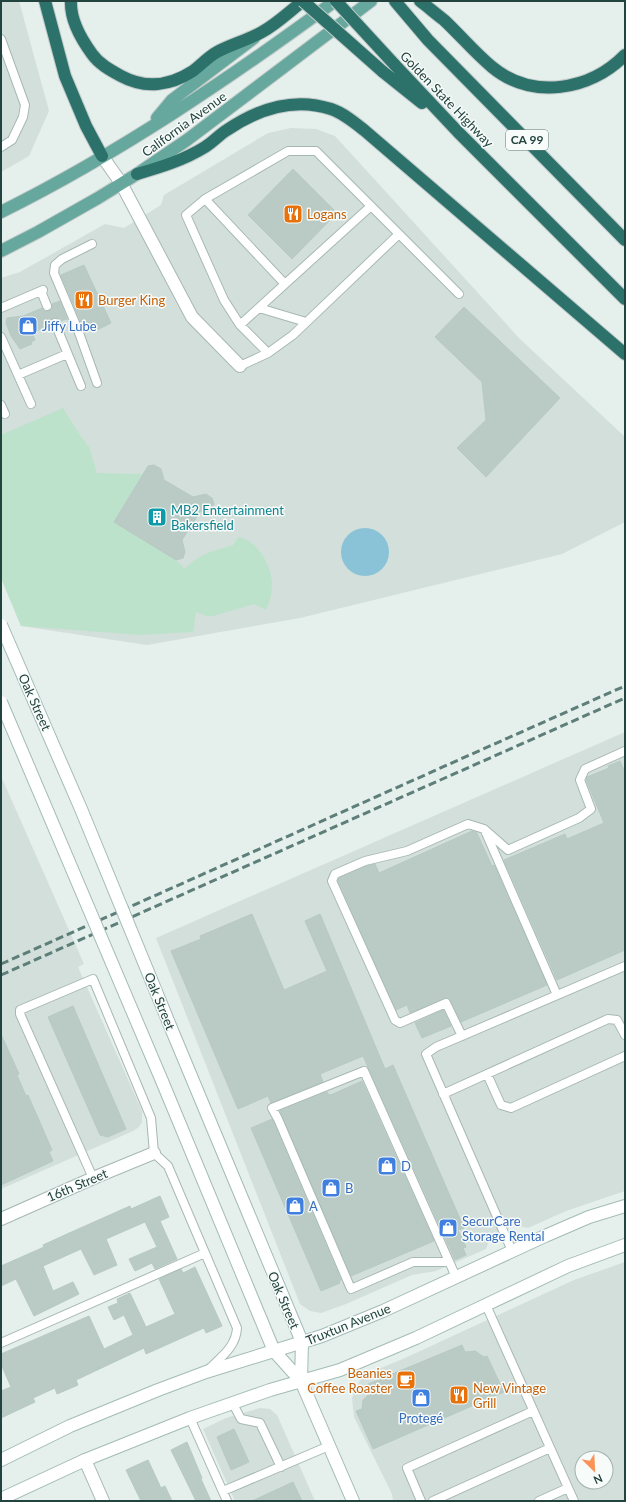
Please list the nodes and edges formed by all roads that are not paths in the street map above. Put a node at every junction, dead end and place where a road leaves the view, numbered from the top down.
1 (45, 1) edge
2 (71, 1) edge
3 (303, 1) edge
4 (335, 1) edge
5 (370, 1) edge
6 (395, 1) edge
7 (420, 1) edge
8 (262, 32) junction
9 (1, 39) edge
10 (625, 55) edge
11 (149, 128) junction
12 (458, 132) junction
13 (1, 146) edge
14 (102, 156) junction
15 (137, 174) junction
16 (121, 184) junction
17 (205, 199) junction
18 (371, 206) junction
19 (1, 212) edge
20 (398, 234) junction
21 (625, 240) edge
22 (92, 244) dead end
23 (1, 251) edge
24 (285, 284) junction
25 (459, 294) dead end
26 (625, 299) edge
27 (47, 306) dead end
28 (1, 308) edge
29 (259, 308) junction
30 (306, 322) junction
31 (55, 323) dead end
32 (240, 325) junction
33 (1, 337) edge
34 (268, 353) junction
35 (67, 354) junction
36 (625, 354) edge
37 (240, 366) joint
38 (18, 375) junction
39 (97, 383) dead end
40 (81, 386) dead end
41 (31, 404) dead end
42 (1, 405) edge
43 (5, 414) dead end
44 (1, 625) edge
45 (1, 702) edge
46 (625, 751) edge
47 (484, 829) junction
48 (625, 966) edge
49 (557, 995) junction
50 (625, 1035) edge
51 (462, 1036) junction
52 (625, 1056) edge
53 (487, 1074) junction
54 (442, 1094) junction
55 (154, 1153) junction
56 (93, 1178) junction
57 (625, 1206) edge
58 (1, 1219) edge
59 (625, 1242) edge
60 (619, 1247) edge
61 (512, 1251) junction
62 (205, 1253) junction
63 (449, 1262) junction
64 (456, 1277) junction
65 (486, 1305) junction
66 (302, 1342) junction
67 (1, 1343) edge
68 (274, 1351) junction
69 (206, 1372) junction
70 (301, 1381) junction
71 (232, 1402) junction
72 (533, 1411) junction
73 (190, 1418) junction
74 (330, 1446) junction
75 (550, 1448) junction
76 (1, 1460) edge
77 (85, 1460) junction
78 (281, 1467) junction
79 (568, 1488) junction
80 (223, 1492) junction
81 (1, 1499) edge
82 (103, 1501) edge
83 (227, 1501) edge
84 (353, 1501) edge
85 (421, 1501) edge
86 (433, 1501) edge
87 (539, 1501) edge
88 (574, 1501) edge

1 - 14 highway
2 - 8 highway
3 - 8 highway
3 - 12 highway, bridge
4 - 11 main road, California Avenue
4 - 12 highway, Golden State Highway, bridge
5 - 15 main road, California Avenue
6 - 21 highway, CA 99
7 - 10 highway
8 - 11 main road
9 - 13 lane
11 - 14 main road, California Avenue
12 - 26 highway, Golden State Highway
14 - 16 main road
14 - 19 main road, California Avenue
15 - 16 main road, California Avenue
15 - 36 highway
16 - 23 main road, California Avenue
16 - 37 main road
17 - 18 lane
17 - 24 lane
17 - 32 lane
18 - 20 lane
18 - 24 lane
20 - 25 lane
20 - 30 lane
22 - 39 lane
24 - 29 lane
27 - 28 lane
29 - 30 lane
29 - 32 lane
30 - 34 lane
31 - 35 lane
32 - 34 lane
33 - 38 lane
34 - 37 lane
35 - 38 lane
35 - 40 lane
38 - 41 lane
42 - 43 lane
44 - 66 main road, Oak Street, bridge
45 - 68 main road, Oak Street, bridge
46 - 47 lane
47 - 49 lane
47 - 51 lane
48 - 49 lane
49 - 51 lane
50 - 53 lane
51 - 54 lane
52 - 53 lane
53 - 54 lane
54 - 61 lane
55 - 56 main road, 16th Street
55 - 56 lane
55 - 62 lane
56 - 58 main road, 16th Street
57 - 61 main road, Truxtun Avenue
59 - 60 main road
60 - 65 main road
61 - 64 main road, Truxtun Avenue
62 - 67 lane
62 - 69 lane
63 - 63 lane
63 - 64 lane
64 - 66 main road, Truxtun Avenue
65 - 70 main road
65 - 72 lane
66 - 68 main road, Truxtun Avenue
66 - 70 main road, Oak Street
68 - 69 main road, Truxtun Avenue
68 - 70 main road, Oak Street
69 - 76 main road, Truxtun Avenue
70 - 71 main road
70 - 74 main road, Oak Street
71 - 73 main road
71 - 78 lane
72 - 75 lane
72 - 85 lane
73 - 77 main road
73 - 80 lane
74 - 78 lane
74 - 84 main road, Oak Street
75 - 79 lane
75 - 86 lane
77 - 81 main road
77 - 82 main road
78 - 80 lane
79 - 87 lane
79 - 88 lane
80 - 83 lane

